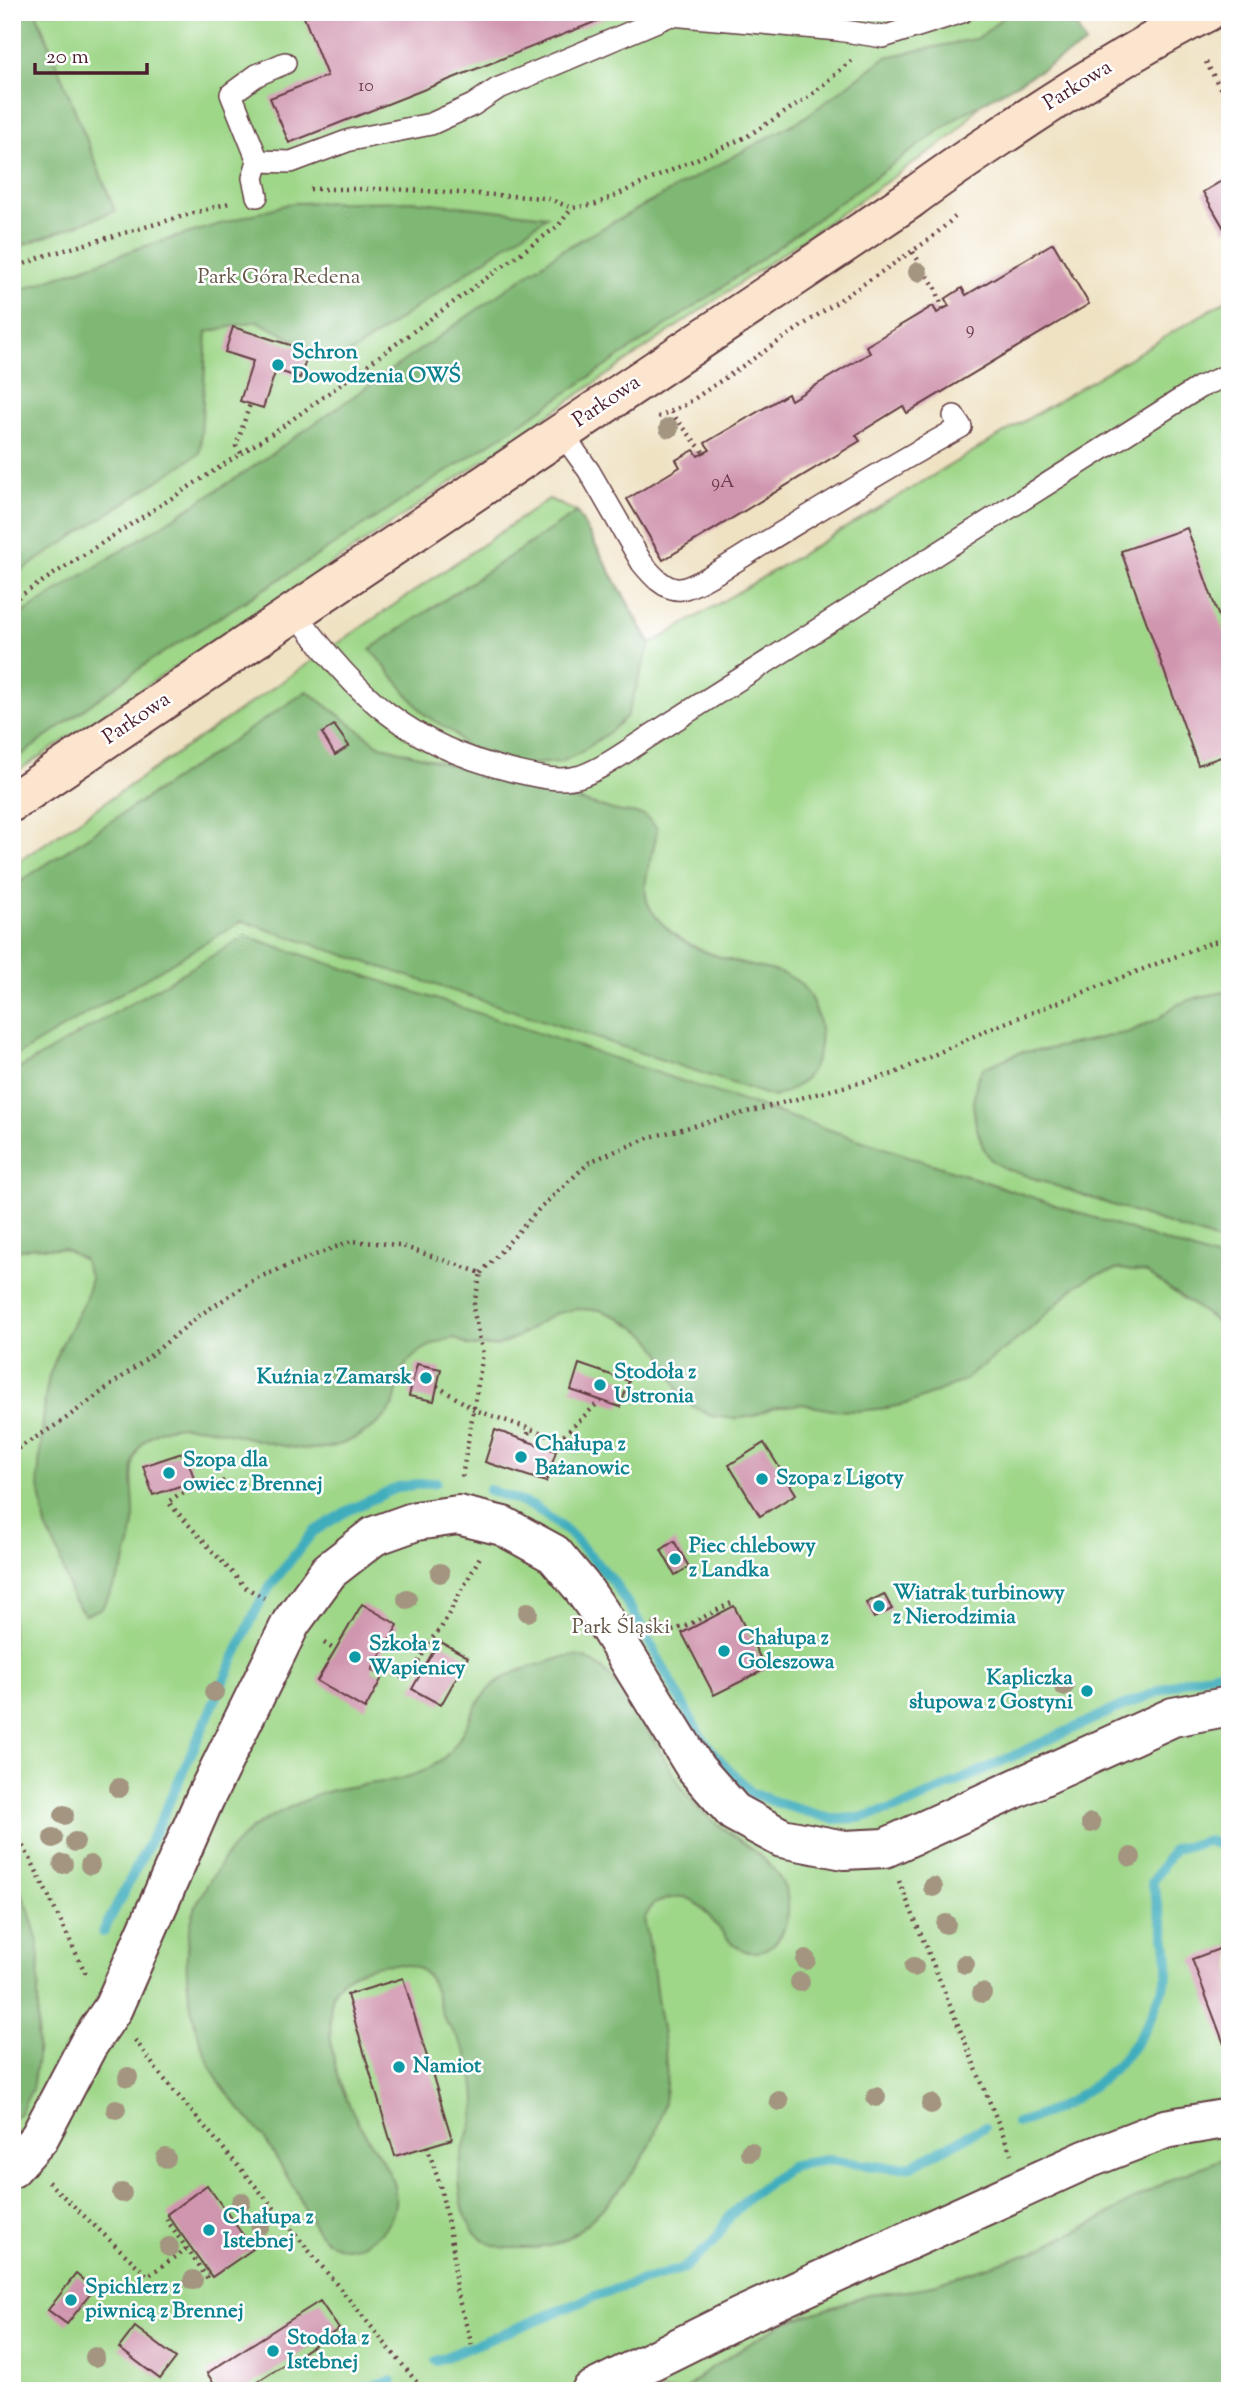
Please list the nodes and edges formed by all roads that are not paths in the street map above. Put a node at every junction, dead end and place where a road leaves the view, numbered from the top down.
1 (962, 12) edge
2 (1207, 12) edge
3 (669, 14) edge
4 (285, 64) dead end
5 (258, 161) junction
6 (257, 196) road end
7 (1228, 382) edge
8 (954, 416) dead end
9 (561, 432) junction
10 (296, 613) junction
11 (12, 802) edge
12 (1230, 1706) edge
13 (1230, 2118) edge
14 (17, 2162) edge
15 (591, 2391) edge

1 - 3 lane
2 - 9 street, Parkowa
3 - 5 lane
4 - 5 lane
5 - 6 lane
7 - 10 lane
8 - 9 lane
9 - 10 street, Parkowa
10 - 11 street, Parkowa
12 - 14 street
13 - 15 street

